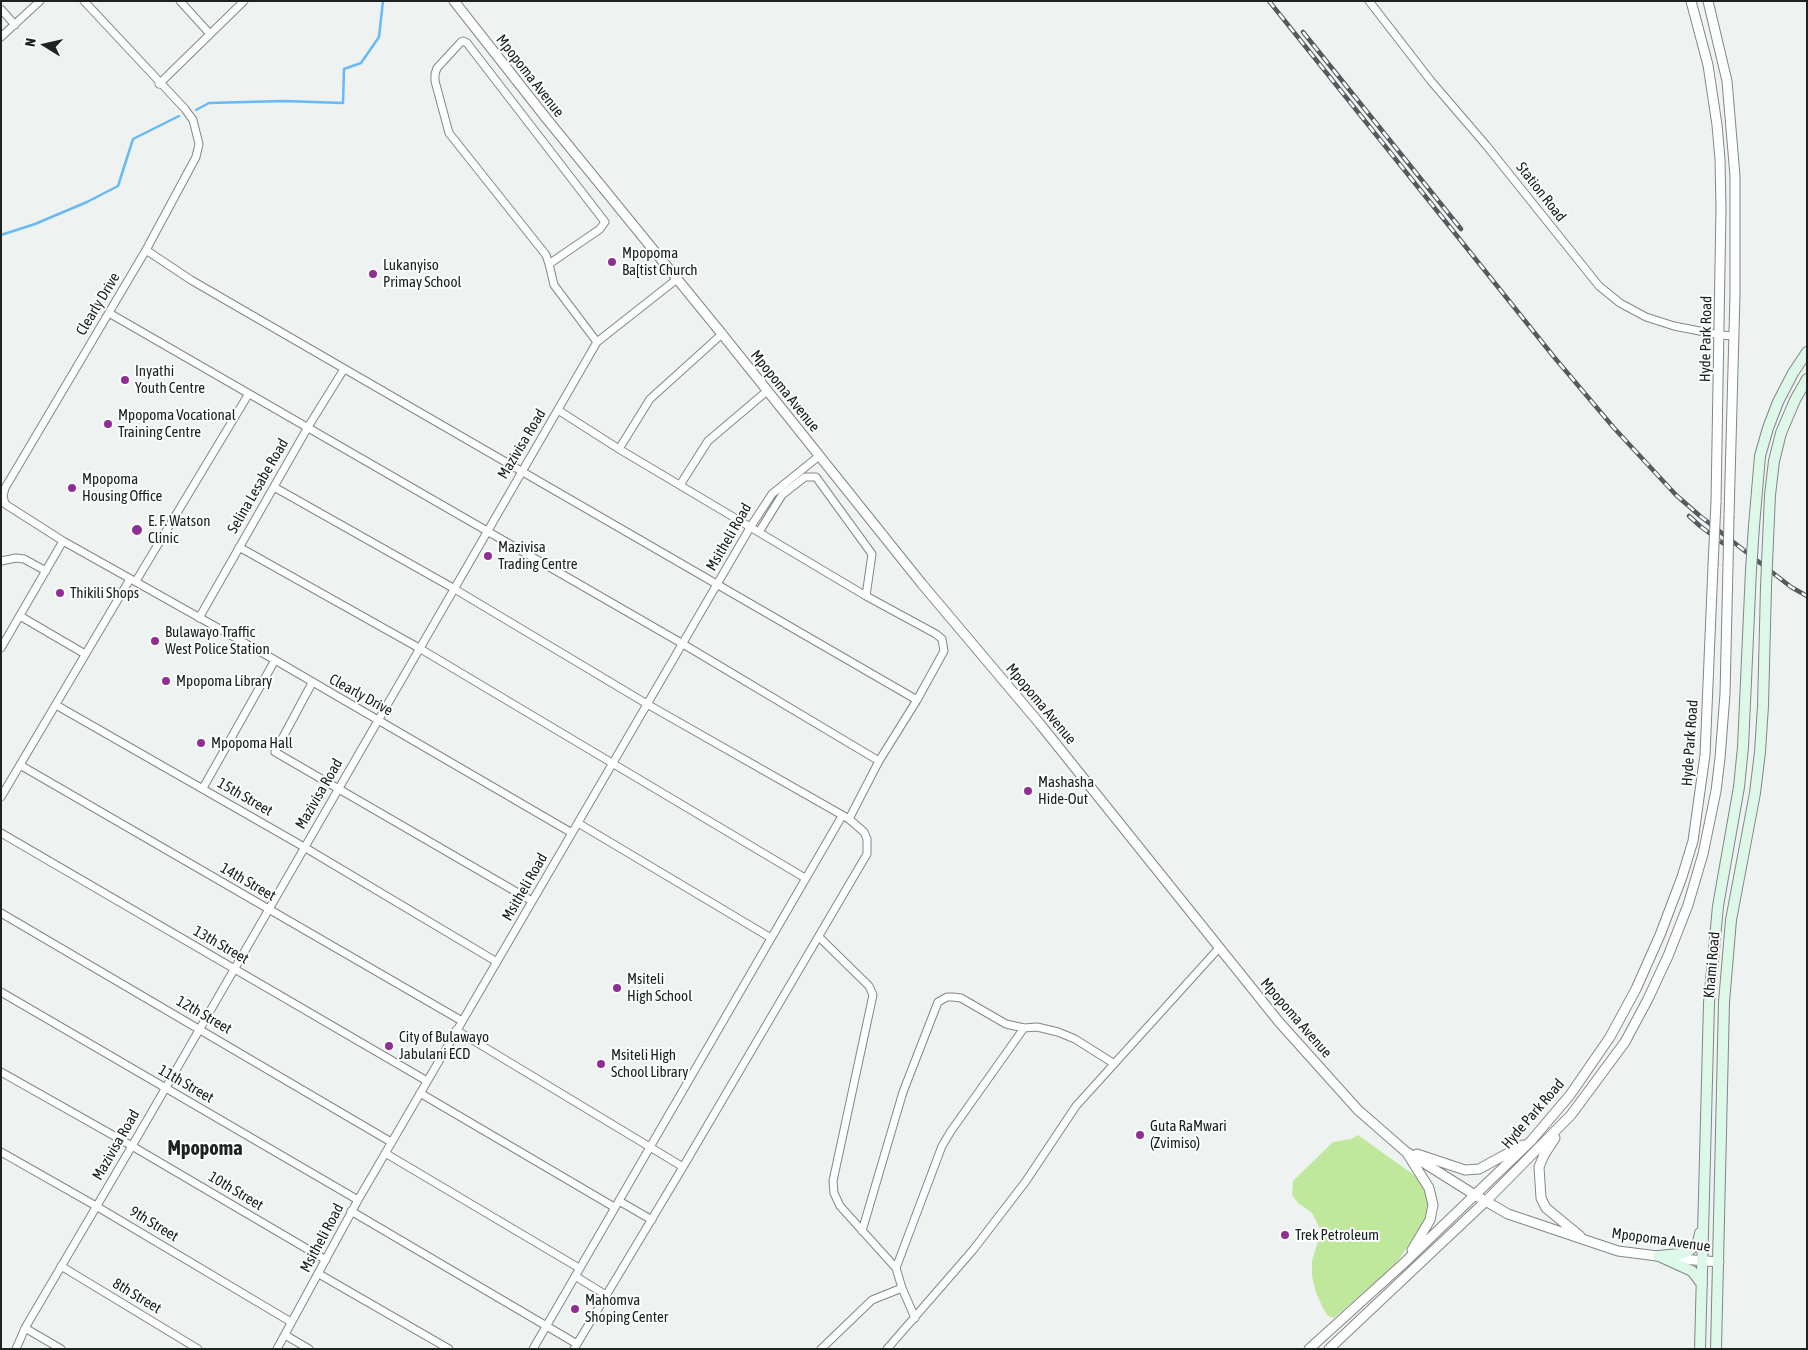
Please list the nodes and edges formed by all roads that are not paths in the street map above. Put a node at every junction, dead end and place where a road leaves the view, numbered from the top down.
1 (40, 1) edge
2 (84, 1) edge
3 (180, 1) edge
4 (244, 1) edge
5 (454, 1) edge
6 (1369, 1) edge
7 (1692, 1) edge
8 (1708, 1) edge
9 (1, 10) edge
10 (15, 24) junction
11 (210, 34) junction
12 (1, 37) edge
13 (159, 84) junction
14 (146, 250) junction
15 (549, 264) junction
16 (677, 279) junction
17 (109, 313) junction
18 (722, 334) junction
19 (1720, 335) junction
20 (1734, 336) junction
21 (597, 342) junction
22 (1807, 352) edge
23 (344, 369) junction
24 (1807, 378) edge
25 (767, 391) junction
26 (248, 395) junction
27 (558, 410) junction
28 (308, 427) junction
29 (619, 449) junction
30 (819, 456) junction
31 (521, 471) junction
32 (680, 485) junction
33 (274, 487) junction
34 (751, 526) junction
35 (487, 531) junction
36 (759, 532) junction
37 (63, 541) junction
38 (239, 547) junction
39 (1, 561) edge
40 (46, 570) junction
41 (133, 580) junction
42 (718, 585) junction
43 (454, 588) junction
44 (866, 596) junction
45 (20, 616) junction
46 (199, 618) junction
47 (683, 644) junction
48 (1, 648) edge
49 (419, 648) junction
50 (85, 654) junction
51 (275, 660) junction
52 (312, 683) junction
53 (917, 700) junction
54 (56, 704) junction
55 (647, 704) junction
56 (378, 720) junction
57 (879, 761) junction
58 (613, 762) junction
59 (20, 766) junction
60 (203, 788) junction
61 (338, 789) junction
62 (1, 798) edge
63 (845, 817) junction
64 (578, 823) junction
65 (1, 833) edge
66 (572, 833) junction
67 (304, 847) junction
68 (805, 878) junction
69 (532, 901) junction
70 (268, 910) junction
71 (1, 913) edge
72 (819, 937) junction
73 (771, 938) junction
74 (1219, 948) junction
75 (497, 962) junction
76 (234, 968) junction
77 (1, 992) edge
78 (462, 1021) junction
79 (199, 1028) junction
80 (1024, 1028) junction
81 (456, 1030) junction
82 (1113, 1063) junction
83 (1, 1072) edge
84 (427, 1081) junction
85 (165, 1088) junction
86 (420, 1093) junction
87 (1571, 1115) junction
88 (1532, 1141) junction
89 (392, 1142) junction
90 (132, 1146) junction
91 (650, 1147) junction
92 (1405, 1151) junction
93 (1, 1152) edge
94 (385, 1153) junction
95 (683, 1167) junction
96 (1475, 1195) junction
97 (358, 1200) junction
98 (1486, 1202) junction
99 (616, 1204) junction
100 (96, 1206) junction
101 (351, 1211) junction
102 (652, 1220) junction
103 (1703, 1220) junction
104 (862, 1231) junction
105 (1585, 1239) junction
106 (1658, 1256) junction
107 (326, 1260) junction
108 (1703, 1262) junction
109 (1719, 1262) junction
110 (1404, 1263) junction
111 (61, 1266) junction
112 (579, 1268) junction
113 (896, 1268) junction
114 (319, 1274) junction
115 (575, 1276) junction
116 (1702, 1285) junction
117 (902, 1288) junction
118 (606, 1295) junction
119 (915, 1318) junction
120 (292, 1322) junction
121 (546, 1326) junction
122 (25, 1328) junction
123 (285, 1335) junction
124 (576, 1346) edge
125 (16, 1349) edge
126 (61, 1349) edge
127 (198, 1349) edge
128 (277, 1349) edge
129 (309, 1349) edge
130 (449, 1349) edge
131 (533, 1349) edge
132 (821, 1349) edge
133 (887, 1349) edge
134 (1309, 1349) edge
135 (1329, 1349) edge
136 (1700, 1349) edge
137 (1716, 1349) edge

1 - 10 street
2 - 13 street, Clearly Drive
3 - 11 street
4 - 11 street
5 - 16 street, Mpopoma Avenue
6 - 19 street, Station Road
7 - 19 street, Hyde Park Road
8 - 20 street, Hyde Park Road
9 - 10 street
10 - 12 street
11 - 13 street
13 - 14 street, Clearly Drive
14 - 17 street, Clearly Drive
14 - 23 street
15 - 15 street
15 - 21 street
16 - 18 street, Mpopoma Avenue
16 - 21 street, Mazivisa Road
17 - 26 street
17 - 37 street, Clearly Drive
18 - 25 street, Mpopoma Avenue
18 - 29 street
19 - 20 street, Station Road
19 - 88 street, Hyde Park Road, bridge
20 - 87 street, Hyde Park Road, bridge
21 - 27 street, Mazivisa Road
22 - 103 main road, bridge
23 - 28 street, Selina Lesabe Road
23 - 31 street
24 - 109 main road, Khami Road, bridge
25 - 30 street, Mpopoma Avenue
25 - 32 street
26 - 28 street
26 - 41 street
27 - 29 street
27 - 31 street, Mazivisa Road
28 - 33 street, Selina Lesabe Road
28 - 35 street
29 - 32 street
30 - 34 street, Msitheli Road
30 - 74 street, Mpopoma Avenue
31 - 35 street, Mazivisa Road
31 - 42 street
32 - 34 street
33 - 38 street, Selina Lesabe Road
33 - 43 street
34 - 36 street
34 - 42 street, Msitheli Road
35 - 43 street, Mazivisa Road
35 - 47 street
36 - 44 street
36 - 44 street
37 - 40 street
37 - 41 street, Clearly Drive
38 - 46 street, Selina Lesabe Road
38 - 49 street
39 - 40 street
40 - 45 street
41 - 46 street, Clearly Drive
41 - 50 street
42 - 47 street, Msitheli Road
42 - 53 street
43 - 49 street, Mazivisa Road
43 - 55 street
44 - 53 street
45 - 48 street
45 - 50 street
46 - 51 street, Clearly Drive
47 - 55 street, Msitheli Road
47 - 57 street
49 - 56 street, Mazivisa Road
49 - 58 street
50 - 54 street
51 - 52 street, Clearly Drive
51 - 60 street
52 - 56 street, Clearly Drive
52 - 61 street
53 - 57 street
54 - 59 street
54 - 60 street, 15th Street
55 - 58 street, Msitheli Road
55 - 63 street
56 - 61 street, Mazivisa Road
56 - 66 street, Clearly Drive
57 - 63 street
58 - 64 street, Msitheli Road
58 - 68 street
59 - 62 street
59 - 70 street, 14th Street
60 - 67 street, 15th Street
61 - 67 street, Mazivisa Road
61 - 69 street
63 - 68 street
63 - 72 street
64 - 66 street, Msitheli Road
64 - 73 street
65 - 76 street, 13th Street
66 - 69 street, Msitheli Road
67 - 70 street, Mazivisa Road
67 - 75 street, 15th Street
68 - 73 street
69 - 75 street, Msitheli Road
70 - 76 street, Mazivisa Road
70 - 78 street, 14th Street
71 - 79 street, 12th Street
72 - 95 street
72 - 104 street
73 - 91 street
74 - 82 street
74 - 92 street, Mpopoma Avenue
75 - 78 street, Msitheli Road
76 - 79 street, Mazivisa Road
76 - 84 street, 13th Street
77 - 85 street, 11th Street
78 - 81 street, Msitheli Road
79 - 85 street, Mazivisa Road
79 - 89 street, 12th Street
80 - 82 street
80 - 104 street
80 - 113 street
81 - 84 street, Msitheli Road
81 - 91 street
82 - 119 street
83 - 90 street, 10th Street
84 - 86 street, Msitheli Road
85 - 90 street, Mazivisa Road
85 - 97 street, 11th Street
86 - 89 street, Msitheli Road
86 - 99 street
87 - 98 street, Hyde Park Road
87 - 105 street
88 - 92 street
88 - 96 street, Hyde Park Road
89 - 94 street, Msitheli Road
90 - 100 street, Mazivisa Road
90 - 107 street, 10th Street
91 - 95 street
91 - 99 street
92 - 96 street, Mpopoma Avenue
92 - 110 street
93 - 100 street, 9th Street
94 - 97 street, Msitheli Road
94 - 112 street
95 - 102 street
96 - 98 street, Mpopoma Avenue
96 - 110 street, Hyde Park Road
97 - 101 street, Msitheli Road
98 - 105 street, Mpopoma Avenue
98 - 135 street, Hyde Park Road
99 - 102 street
99 - 112 street
100 - 111 street, Mazivisa Road
100 - 120 street, 9th Street
101 - 107 street, Msitheli Road
101 - 121 street
102 - 118 street
103 - 106 main road
103 - 108 main road
104 - 113 street
105 - 106 street, Mpopoma Avenue
106 - 108 street, Mpopoma Avenue
106 - 116 main road
107 - 114 street, Msitheli Road
108 - 109 street, Mpopoma Avenue
108 - 116 main road
109 - 137 main road, Khami Road
110 - 134 street, Hyde Park Road
111 - 122 street, Mazivisa Road
111 - 127 street, 8th Street
112 - 115 street
113 - 117 street
114 - 120 street, Msitheli Road
114 - 130 street
115 - 118 street
115 - 121 street
116 - 136 main road
117 - 119 street
117 - 132 street
118 - 124 street
119 - 133 street
120 - 123 street, Msitheli Road
121 - 124 street
121 - 131 street
122 - 125 street, Mazivisa Road
122 - 126 street
123 - 128 street, Msitheli Road
123 - 129 street

